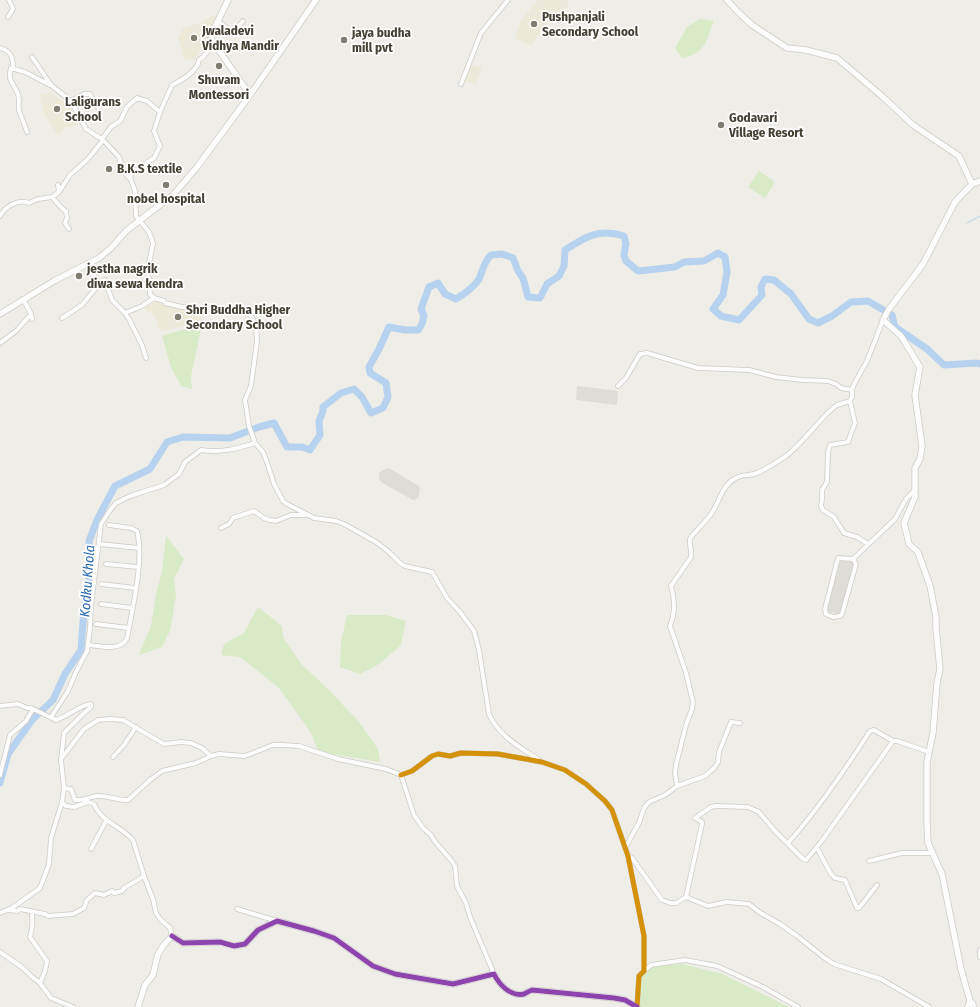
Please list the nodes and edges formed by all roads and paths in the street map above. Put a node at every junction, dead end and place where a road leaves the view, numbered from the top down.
1 (9, 0) edge
2 (228, 0) edge
3 (316, 0) edge
4 (508, 0) edge
5 (727, 0) edge
6 (8, 17) dead end
7 (218, 21) junction
8 (243, 21) dead end
9 (211, 39) junction
10 (0, 48) edge
11 (32, 57) dead end
12 (13, 68) junction
13 (461, 84) dead end
14 (51, 85) junction
15 (250, 95) junction
16 (71, 101) junction
17 (98, 108) dead end
18 (160, 112) junction
19 (28, 132) dead end
20 (102, 140) junction
21 (131, 180) junction
22 (980, 181) edge
23 (972, 184) junction
24 (58, 185) dead end
25 (59, 192) junction
26 (52, 197) junction
27 (0, 216) edge
28 (139, 220) junction
29 (69, 229) dead end
30 (88, 265) junction
31 (99, 284) junction
32 (154, 298) junction
33 (23, 299) junction
34 (125, 313) junction
35 (0, 314) edge
36 (62, 318) dead end
37 (884, 319) junction
38 (0, 343) edge
39 (146, 358) dead end
40 (618, 386) dead end
41 (852, 390) junction
42 (850, 401) junction
43 (255, 443) junction
44 (915, 490) junction
45 (309, 515) junction
46 (109, 525) dead end
47 (221, 528) dead end
48 (99, 544) junction
49 (868, 544) junction
50 (139, 548) junction
51 (853, 559) junction
52 (106, 564) dead end
53 (138, 567) junction
54 (101, 584) dead end
55 (135, 588) junction
56 (101, 604) dead end
57 (132, 608) junction
58 (96, 624) dead end
59 (129, 628) junction
60 (88, 645) junction
61 (0, 706) edge
62 (35, 710) junction
63 (51, 718) junction
64 (740, 723) dead end
65 (136, 727) junction
66 (893, 741) junction
67 (929, 752) junction
68 (211, 756) junction
69 (113, 757) dead end
70 (61, 760) junction
71 (542, 762) junction
72 (0, 775) edge
73 (401, 775) junction
74 (677, 786) junction
75 (64, 788) junction
76 (62, 802) junction
77 (106, 821) junction
78 (789, 844) junction
79 (625, 848) junction
80 (816, 848) junction
81 (91, 849) dead end
82 (933, 853) junction
83 (628, 856) junction
84 (869, 861) dead end
85 (144, 876) junction
86 (877, 885) dead end
87 (686, 897) junction
88 (237, 909) dead end
89 (8, 910) junction
90 (32, 912) junction
91 (0, 913) edge
92 (276, 921) junction
93 (172, 936) junction
94 (980, 950) edge
95 (0, 952) edge
96 (980, 957) edge
97 (644, 971) junction
98 (494, 974) junction
99 (40, 983) junction
100 (970, 1001) junction
101 (73, 1007) edge
102 (138, 1007) edge
103 (637, 1007) edge
104 (798, 1007) edge
105 (929, 1007) edge
106 (968, 1007) edge
107 (973, 1007) edge

1 - 6 street
2 - 7 street
3 - 15 street
4 - 13 street
5 - 23 street
7 - 8 street
7 - 9 street
9 - 15 street
9 - 18 street
10 - 12 street
11 - 14 street
12 - 14 street
12 - 19 street
14 - 16 street
15 - 28 street
16 - 17 street
16 - 20 street
18 - 20 street
18 - 21 street
20 - 21 street
20 - 25 street
21 - 28 street
22 - 23 street
23 - 37 street
24 - 25 street
25 - 26 street
26 - 27 street
26 - 29 street
28 - 30 street
28 - 32 street
30 - 31 street
30 - 33 street
31 - 34 street
31 - 36 street
32 - 34 street
32 - 43 street
33 - 35 street
33 - 38 street
34 - 39 street
37 - 41 street
37 - 44 street
40 - 41 street
41 - 42 street
42 - 49 street
42 - 74 street
43 - 45 street
43 - 48 street
44 - 49 street
44 - 67 street
45 - 47 street
45 - 71 street
46 - 50 street
48 - 50 street
48 - 60 street
49 - 51 street
50 - 53 street
51 - 51 street
52 - 53 street
53 - 55 street
54 - 55 street
55 - 57 street
56 - 57 street
57 - 59 street
58 - 59 street
59 - 60 street
60 - 63 street
61 - 62 street
62 - 63 street
62 - 72 street
63 - 70 street
64 - 74 street
65 - 68 street
65 - 69 street
65 - 70 street
66 - 67 street
66 - 78 street
66 - 80 street
67 - 82 street
68 - 73 street
68 - 75 street
70 - 75 street
71 - 73 street
71 - 79 street
73 - 98 street
74 - 79 street
75 - 76 street
76 - 77 street
76 - 89 street
77 - 81 street
77 - 85 street
78 - 80 street
78 - 87 street
79 - 83 street
80 - 86 street
82 - 84 street
82 - 100 street
83 - 87 street
83 - 97 street
85 - 90 street
85 - 93 street
87 - 105 street
88 - 92 street
89 - 90 street
89 - 91 street
90 - 99 street
92 - 93 street
92 - 98 street
93 - 102 street
94 - 96 street
95 - 99 street
97 - 103 street
97 - 104 street
98 - 103 street
99 - 101 street
100 - 106 street
100 - 107 street

